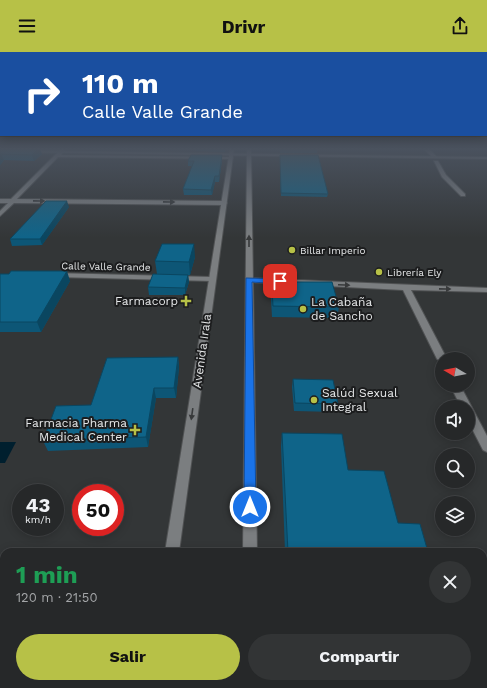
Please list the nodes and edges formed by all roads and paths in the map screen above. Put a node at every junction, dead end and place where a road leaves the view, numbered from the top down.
1 (35, 179) edge
2 (228, 179) edge
3 (249, 179) edge
4 (447, 179) edge
5 (463, 195) dead end
6 (0, 201) edge
7 (14, 201) junction
8 (224, 203) junction
9 (0, 214) edge
10 (47, 275) edge
11 (212, 279) junction
12 (249, 280) junction
13 (406, 288) junction
14 (487, 290) edge
15 (438, 352) edge
16 (475, 424) edge
17 (487, 447) edge
18 (173, 548) edge
19 (250, 548) edge

1 - 7 street
2 - 8 street, Avenida Irala
12 -> 3 street
4 - 5 street
6 - 7 street
7 -> 8 street
7 - 9 street
8 - 11 street, Avenida Irala
10 - 11 street, Calle Valle Grande
11 -> 18 street, Avenida Irala
12 -> 13 street
12 - 19 street
13 -> 14 street
13 - 15 street
16 - 17 street

